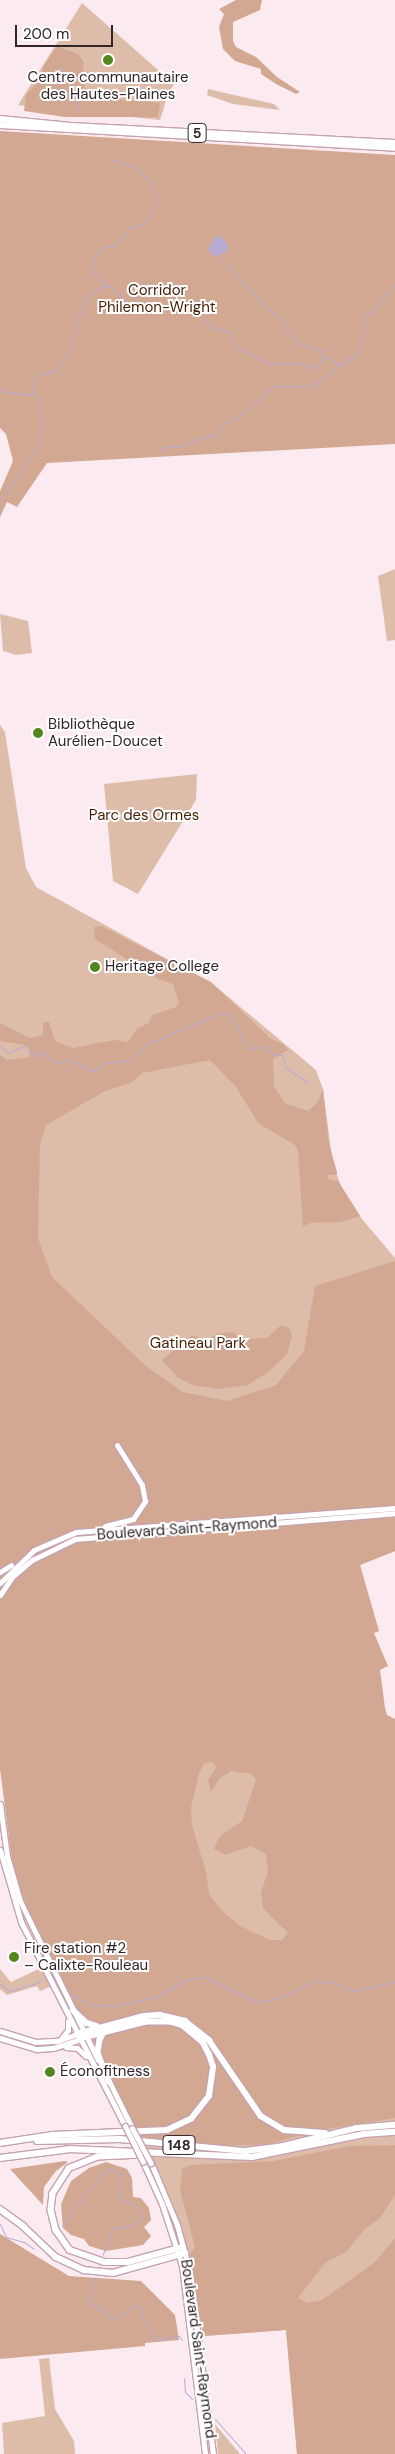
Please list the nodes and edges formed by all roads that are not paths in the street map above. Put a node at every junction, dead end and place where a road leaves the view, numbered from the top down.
1 (0, 119) edge
2 (0, 125) edge
3 (395, 143) edge
4 (395, 148) edge
5 (117, 1445) dead end
6 (395, 1508) edge
7 (395, 1514) edge
8 (76, 1532) junction
9 (26, 1555) junction
10 (0, 1572) edge
11 (0, 1583) edge
12 (0, 1595) edge
13 (0, 1804) edge
14 (0, 1850) edge
15 (73, 2010) junction
16 (66, 2013) junction
17 (106, 2027) junction
18 (0, 2031) edge
19 (82, 2035) junction
20 (0, 2038) edge
21 (57, 2041) junction
22 (53, 2048) junction
23 (95, 2069) junction
24 (109, 2081) junction
25 (395, 2125) edge
26 (356, 2128) junction
27 (395, 2132) edge
28 (0, 2145) edge
29 (190, 2156) junction
30 (0, 2158) edge
31 (0, 2209) edge
32 (181, 2251) junction
33 (198, 2368) junction
34 (206, 2454) edge
35 (213, 2454) edge

1 - 3 highway, 5
2 - 4 highway, 5
5 - 8 main road
6 - 8 main road, Boulevard Saint-Raymond
7 - 12 main road, Boulevard Saint-Raymond
8 - 9 main road, Boulevard Saint-Raymond
9 - 10 main road
9 - 11 main road, Boulevard Saint-Raymond
13 - 15 main road, Boulevard Saint-Raymond
14 - 16 main road, Boulevard Saint-Raymond
15 - 17 highway
15 - 19 main road, Boulevard Saint-Raymond
16 - 19 main road, Boulevard Saint-Raymond
16 - 21 main road
17 - 19 highway
17 - 24 highway
17 - 26 highway
17 - 28 highway
18 - 21 main road
19 - 21 main road
19 - 22 main road
19 - 23 main road, Boulevard Saint-Raymond
19 - 24 main road, Boulevard Saint-Raymond
20 - 22 main road
22 - 23 main road
23 - 32 main road, Boulevard Saint-Raymond, bridge
24 - 32 main road, Boulevard Saint-Raymond, bridge
25 - 26 highway, 148
26 - 28 highway, 148
27 - 29 highway, 148
29 - 30 highway, 148
29 - 32 highway
31 - 32 highway
32 - 33 main road, Boulevard Saint-Raymond
33 - 34 main road, Boulevard Saint-Raymond
33 - 35 main road, Boulevard Saint-Raymond

